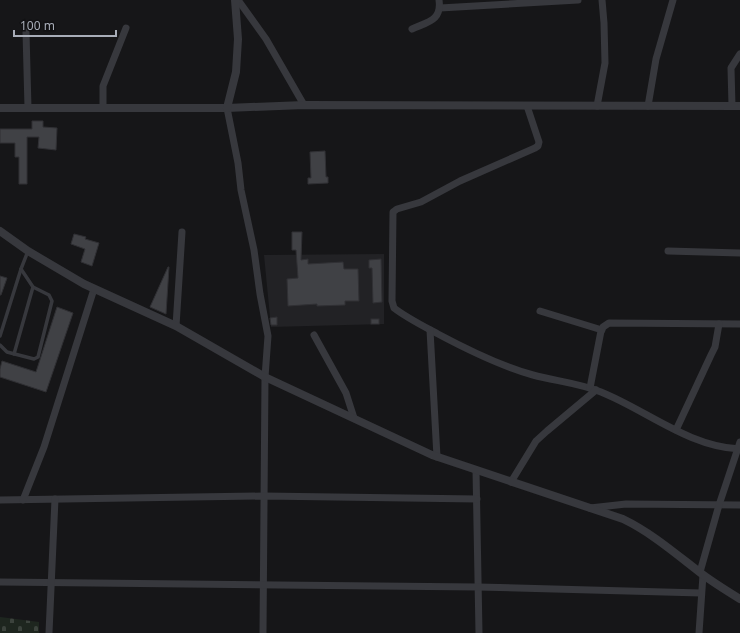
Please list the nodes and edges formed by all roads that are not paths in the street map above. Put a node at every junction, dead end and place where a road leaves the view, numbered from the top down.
1 (235, 0) edge
2 (238, 0) edge
3 (439, 0) edge
4 (578, 0) edge
5 (602, 0) edge
6 (673, 0) edge
7 (440, 8) junction
8 (126, 28) dead end
9 (412, 29) dead end
10 (26, 32) dead end
11 (740, 54) edge
12 (304, 105) junction
13 (527, 106) junction
14 (598, 106) junction
15 (648, 106) junction
16 (736, 106) edge
17 (0, 108) edge
18 (28, 108) junction
19 (103, 108) junction
20 (227, 108) junction
21 (0, 231) edge
22 (182, 232) dead end
23 (28, 251) junction
24 (668, 251) dead end
25 (740, 253) edge
26 (21, 269) junction
27 (33, 287) junction
28 (94, 289) junction
29 (540, 311) dead end
30 (719, 324) junction
31 (740, 324) edge
32 (176, 326) junction
33 (430, 330) junction
34 (602, 330) junction
35 (314, 335) dead end
36 (0, 336) edge
37 (0, 345) edge
38 (14, 354) junction
39 (265, 378) junction
40 (593, 389) junction
41 (354, 418) junction
42 (676, 430) junction
43 (739, 447) edge
44 (437, 457) junction
45 (476, 470) junction
46 (511, 482) junction
47 (264, 496) junction
48 (55, 499) junction
49 (477, 499) junction
50 (0, 500) edge
51 (23, 500) junction
52 (719, 505) junction
53 (740, 505) edge
54 (590, 508) junction
55 (702, 574) junction
56 (0, 582) edge
57 (50, 584) junction
58 (264, 586) junction
59 (478, 587) junction
60 (701, 593) junction
61 (739, 598) edge
62 (49, 633) edge
63 (263, 633) edge
64 (479, 633) edge
65 (700, 633) edge

1 - 20 street
2 - 12 street
3 - 7 street
4 - 7 street
5 - 14 street
6 - 15 street
7 - 9 street
8 - 19 street
10 - 18 street
11 - 16 street
12 - 13 street
12 - 20 street
13 - 14 street
13 - 33 street
14 - 15 street
15 - 16 street
17 - 18 street
18 - 19 street
19 - 20 street
20 - 39 street
21 - 23 street
22 - 32 street
23 - 26 lane
23 - 28 street
24 - 25 street
26 - 27 lane
26 - 36 lane
27 - 38 lane
27 - 38 lane
28 - 32 street
28 - 51 street
29 - 34 street
30 - 31 street
30 - 34 street
30 - 42 street
32 - 39 street
33 - 40 street
33 - 44 street
34 - 40 street
35 - 41 street
37 - 38 lane
39 - 41 street
39 - 47 street
40 - 42 street
40 - 46 street
41 - 44 street
42 - 43 street
43 - 52 street
44 - 45 street
45 - 46 street
45 - 49 street
46 - 54 street
47 - 48 street
47 - 49 street
47 - 58 street
48 - 51 street
48 - 57 street
49 - 59 street
50 - 51 street
52 - 53 street
52 - 54 street
52 - 55 street
54 - 55 street
55 - 60 street
55 - 61 street
56 - 57 street
57 - 58 street
57 - 62 street
58 - 59 street
58 - 63 street
59 - 60 street
59 - 64 street
60 - 65 street

